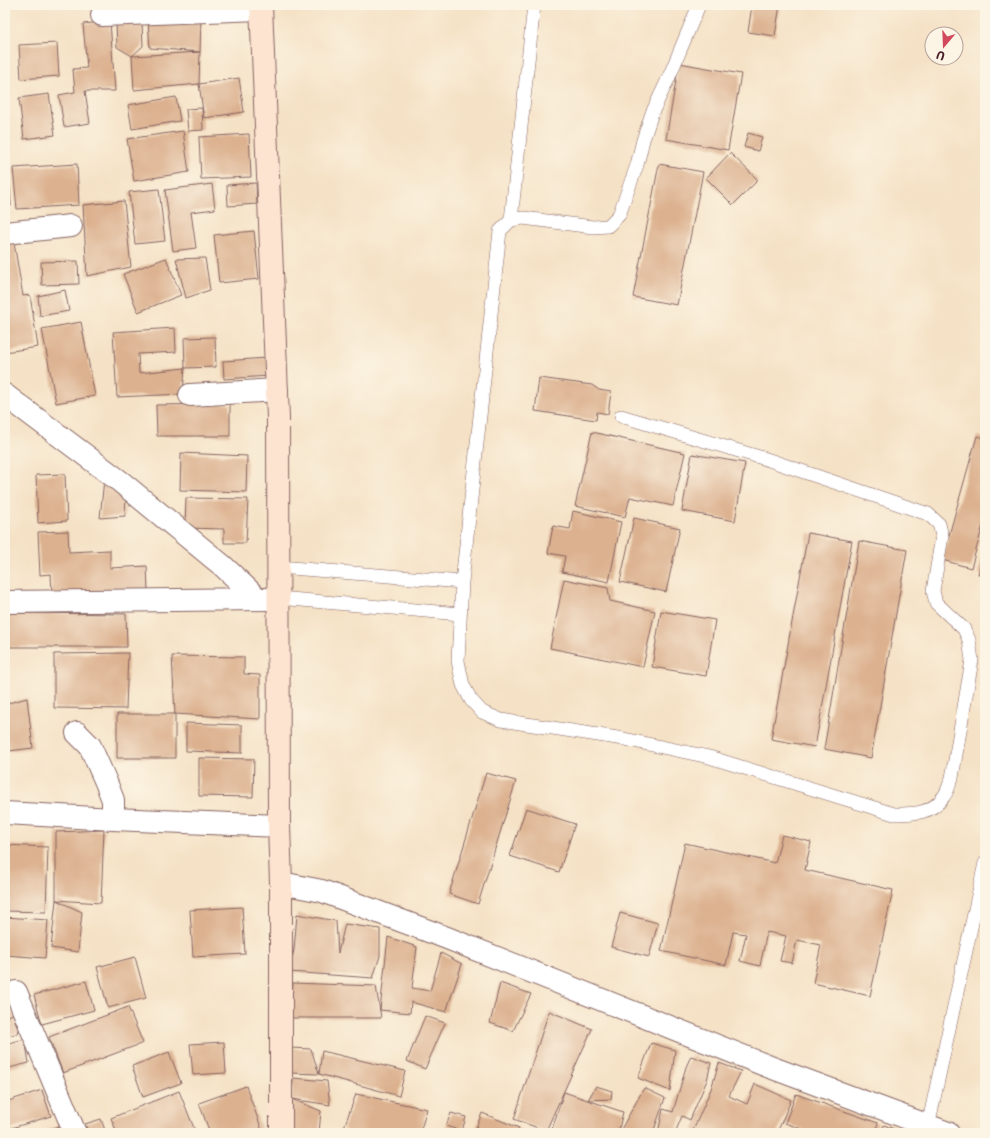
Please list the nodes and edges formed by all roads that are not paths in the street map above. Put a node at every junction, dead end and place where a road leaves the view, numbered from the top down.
1 (534, 5) edge
2 (699, 5) edge
3 (261, 7) edge
4 (102, 15) dead end
5 (511, 220) junction
6 (71, 226) dead end
7 (5, 233) edge
8 (277, 390) junction
9 (5, 395) edge
10 (190, 395) dead end
11 (621, 416) dead end
12 (279, 567) junction
13 (462, 582) junction
14 (269, 599) junction
15 (5, 602) edge
16 (460, 614) junction
17 (77, 733) dead end
18 (5, 813) edge
19 (113, 819) junction
20 (279, 826) junction
21 (985, 863) edge
22 (281, 883) junction
23 (16, 992) dead end
24 (938, 1129) edge
25 (75, 1133) edge
26 (281, 1133) edge

1 - 5 lane
2 - 5 lane
3 - 4 street
3 - 8 street
5 - 13 lane
6 - 7 street
8 - 10 street
8 - 12 street
9 - 14 street
11 - 16 lane
12 - 13 lane
12 - 14 street
13 - 16 lane
14 - 15 street
14 - 16 lane
14 - 20 street
17 - 19 street
18 - 19 street
19 - 20 street
20 - 22 street
21 - 24 lane
22 - 24 street
22 - 26 street
23 - 25 street

